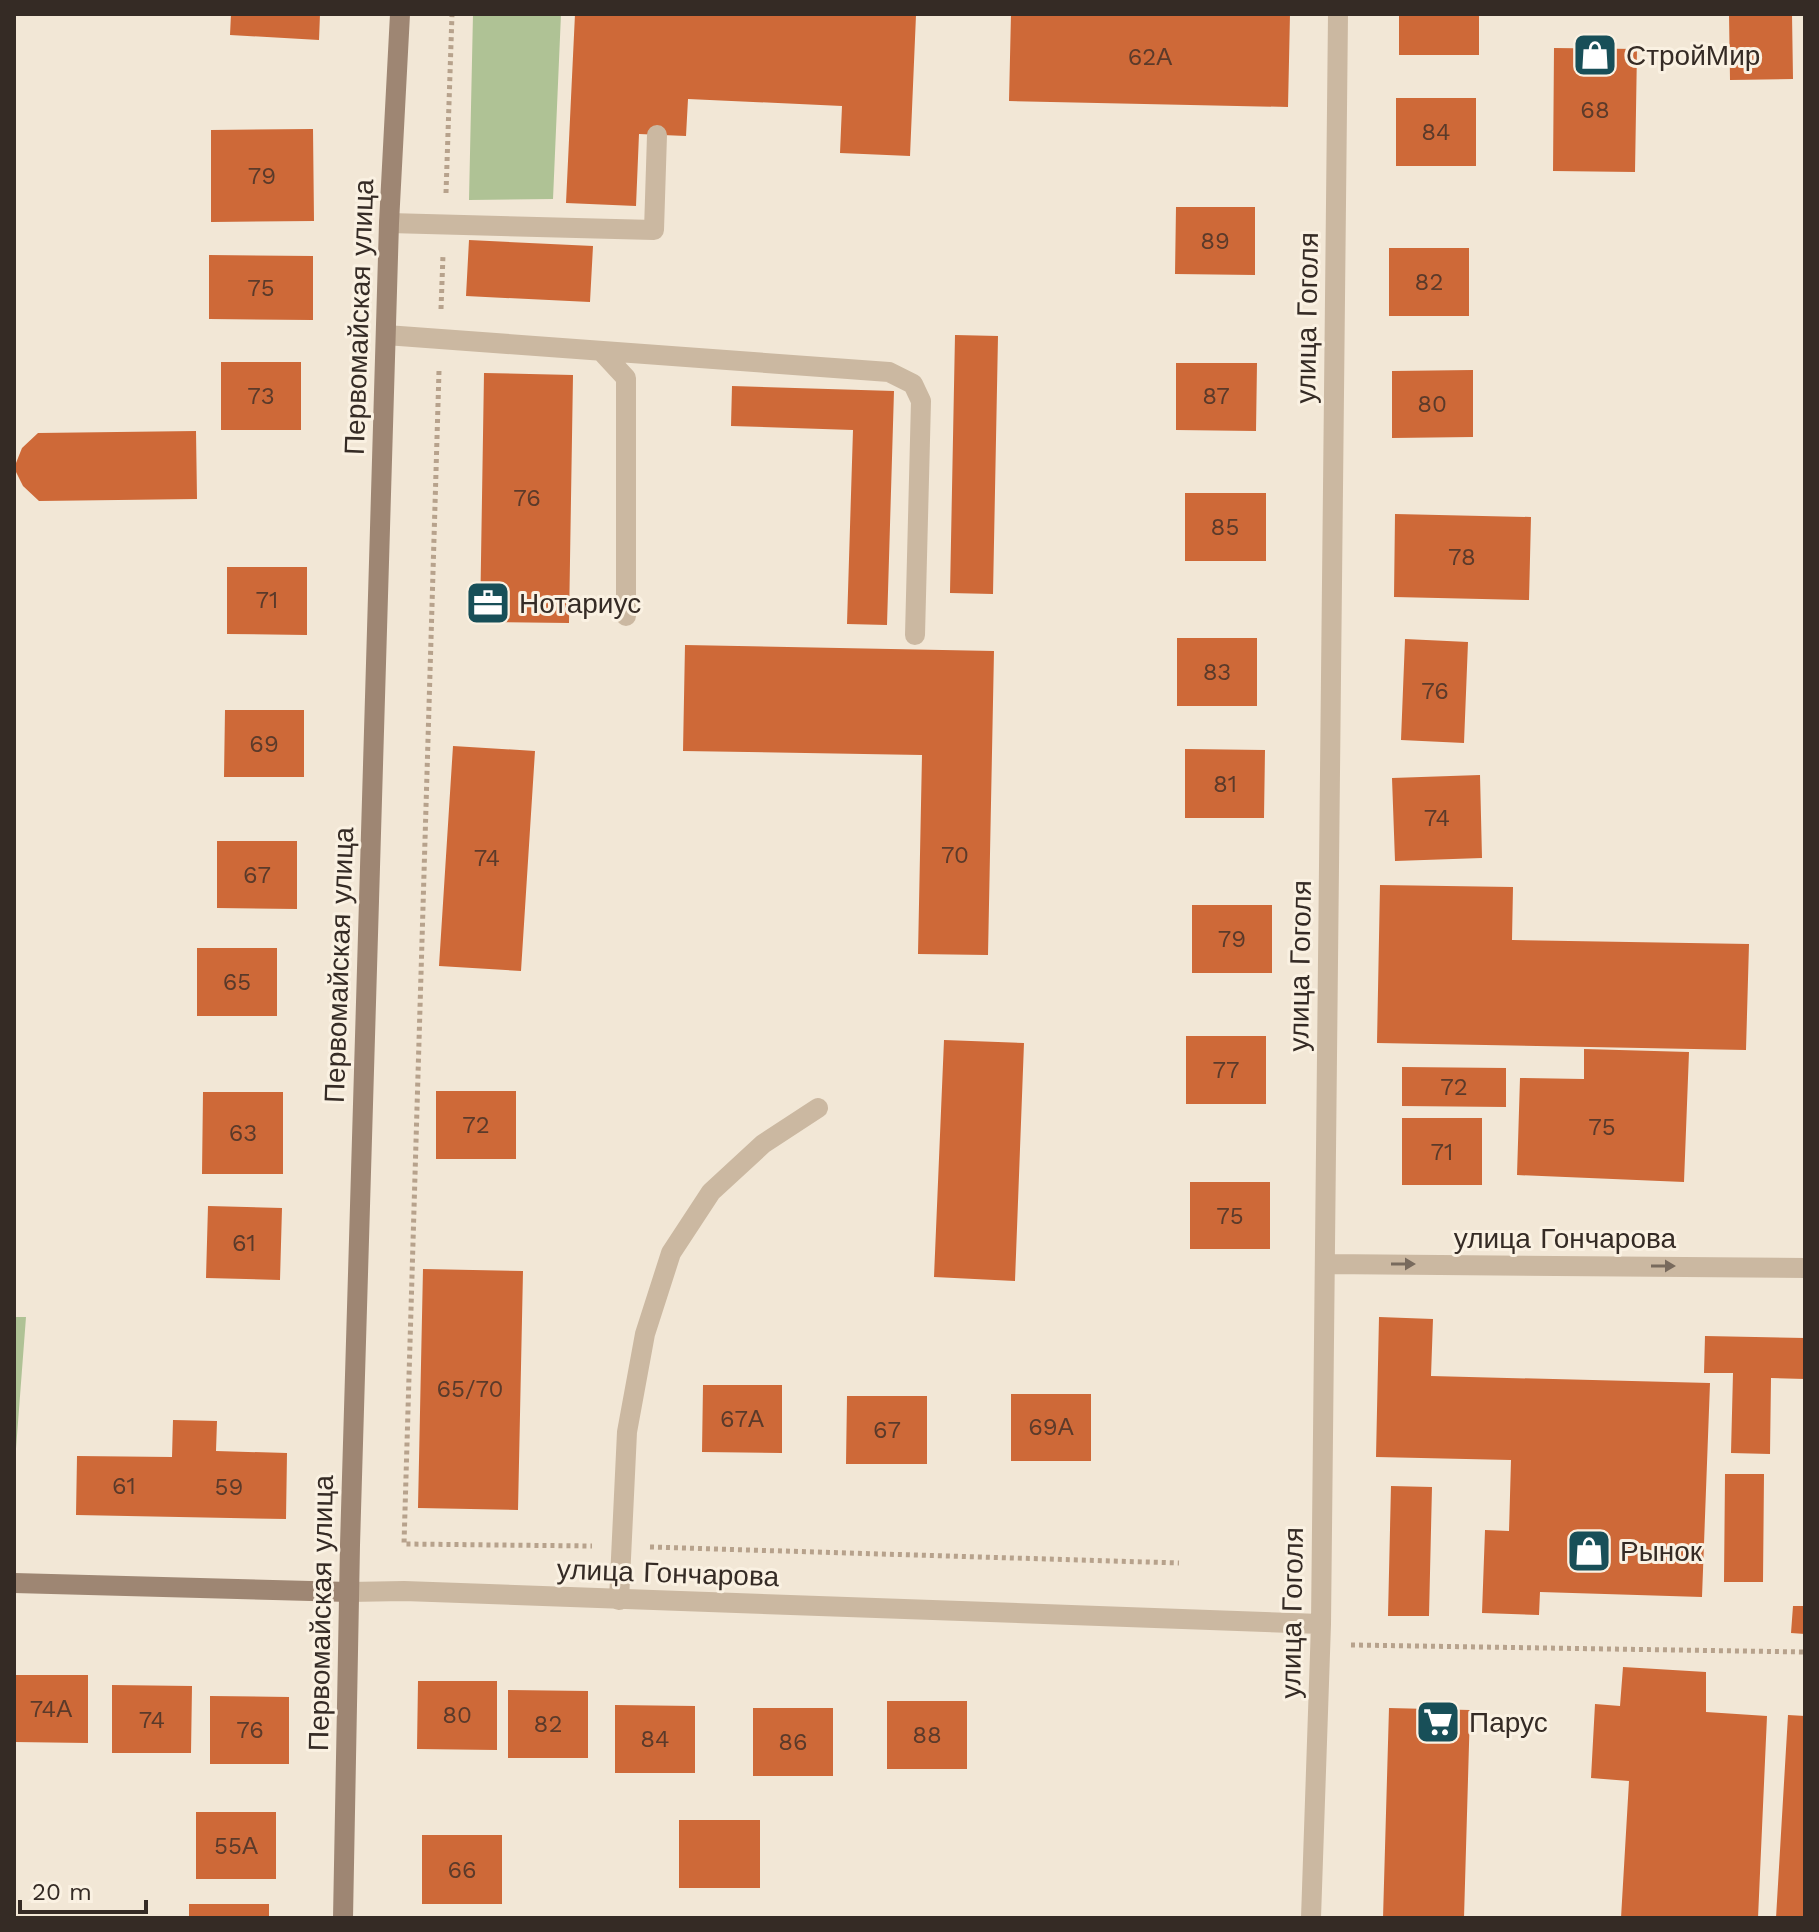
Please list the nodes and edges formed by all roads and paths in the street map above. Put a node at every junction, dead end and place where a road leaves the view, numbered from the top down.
1 (400, 14) edge
2 (452, 14) edge
3 (1338, 14) edge
4 (657, 135) dead end
5 (389, 223) junction
6 (444, 225) junction
7 (386, 335) junction
8 (440, 339) junction
9 (601, 351) junction
10 (626, 616) dead end
11 (915, 635) dead end
12 (818, 1108) dead end
13 (1325, 1264) junction
14 (1805, 1268) edge
15 (620, 1546) junction
16 (1179, 1563) dead end
17 (14, 1583) edge
18 (349, 1592) junction
19 (619, 1600) junction
20 (1321, 1624) junction
21 (1351, 1645) dead end
22 (1805, 1652) edge
23 (343, 1918) edge
24 (1311, 1918) edge

1 - 5 main road, Первомайская улица
2 - 6 path
3 - 13 street, улица Гоголя
4 - 6 street
5 - 6 street
5 - 7 main road, Первомайская улица
6 - 8 path
7 - 8 street
7 - 18 main road, Первомайская улица
8 - 9 street
8 - 15 path
9 - 10 street
9 - 11 street
12 - 15 street
13 -> 14 street, улица Гончарова
13 - 20 street, улица Гоголя
15 - 16 path
15 - 19 street
17 - 18 main road, улица Гончарова
18 - 19 street, улица Гончарова
18 - 23 main road, Первомайская улица
19 - 20 street, улица Гончарова
20 - 24 street, улица Гоголя
21 - 22 path

